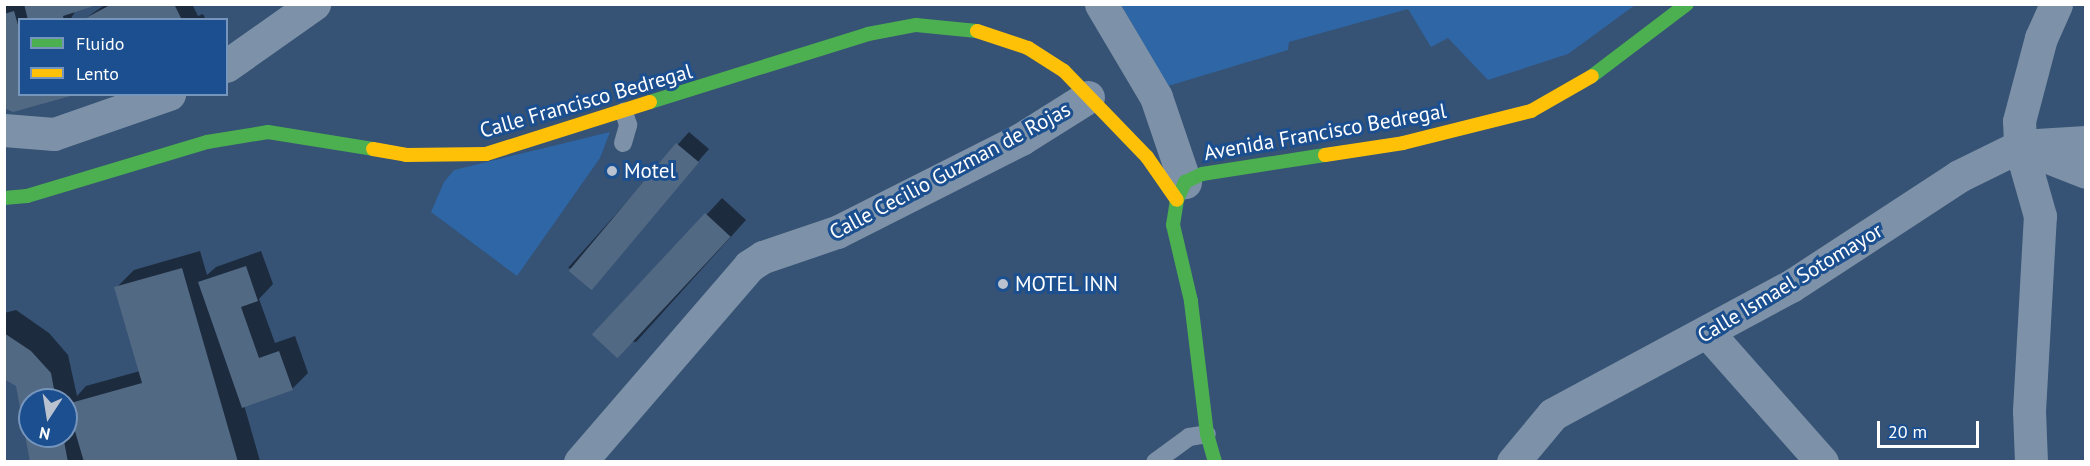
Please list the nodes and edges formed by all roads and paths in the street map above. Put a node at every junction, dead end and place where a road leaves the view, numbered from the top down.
1 (314, 4) edge
2 (1101, 4) edge
3 (1688, 4) edge
4 (2056, 4) edge
5 (228, 65) edge
6 (163, 96) edge
7 (1088, 97) junction
8 (624, 112) junction
9 (4, 130) edge
10 (2085, 142) edge
11 (623, 143) dead end
12 (2020, 146) junction
13 (2085, 172) edge
14 (1181, 191) junction
15 (4, 198) edge
16 (1708, 333) junction
17 (1207, 434) junction
18 (580, 462) edge
19 (1155, 462) edge
20 (1215, 462) edge
21 (1513, 462) edge
22 (1822, 462) edge
23 (2031, 462) edge

1 - 5 street
2 - 14 street
3 - 14 street, Avenida Francisco Bedregal
4 - 12 street
6 - 9 street
7 - 8 street, Calle Francisco Bedregal
7 - 14 street, Calle Francisco Bedregal
7 - 18 street, Calle Cecilio Guzman de Rojas
8 - 11 lane
8 - 15 street, Calle Francisco Bedregal
10 - 12 street, Calle Ismael Sotomayor
12 - 13 street
12 - 16 street, Calle Ismael Sotomayor
12 - 23 street
14 - 17 street
16 - 21 street, Calle Ismael Sotomayor
16 - 22 street
17 - 19 lane
17 - 20 street

